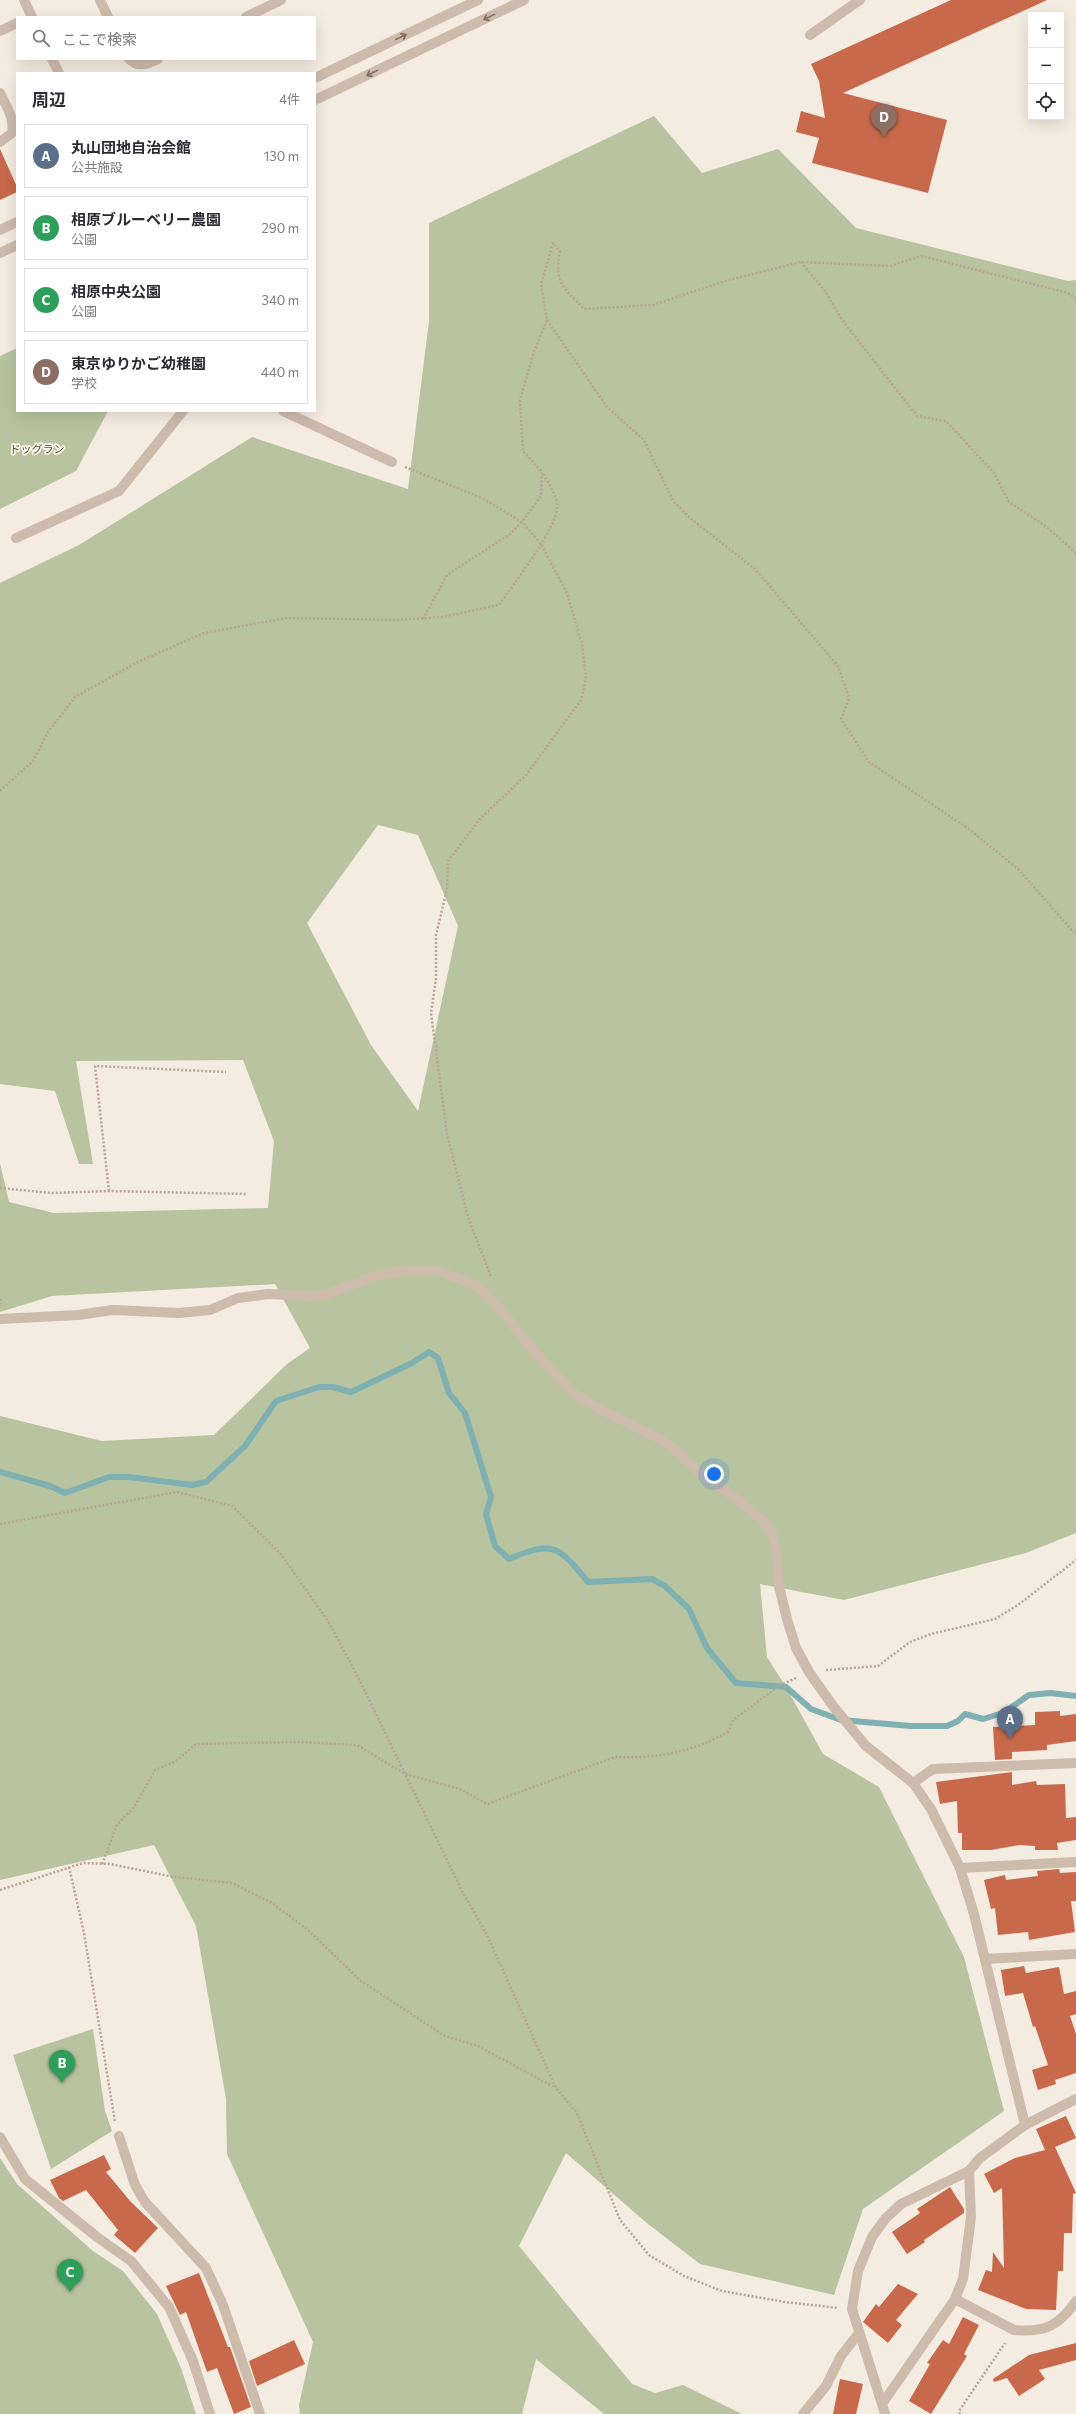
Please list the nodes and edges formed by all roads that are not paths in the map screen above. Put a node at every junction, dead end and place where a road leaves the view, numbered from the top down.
1 (24, 0) edge
2 (100, 0) edge
3 (281, 0) edge
4 (478, 0) edge
5 (524, 0) edge
6 (860, 0) edge
7 (31, 16) edge
8 (108, 16) edge
9 (248, 16) edge
10 (16, 23) edge
11 (0, 31) edge
12 (810, 35) dead end
13 (52, 60) edge
14 (130, 60) edge
15 (155, 60) edge
16 (58, 72) edge
17 (316, 78) edge
18 (0, 93) edge
19 (316, 100) edge
20 (0, 142) edge
21 (16, 222) edge
22 (0, 230) edge
23 (16, 245) edge
24 (0, 253) edge
25 (182, 412) edge
26 (286, 412) edge
27 (392, 462) road end
28 (16, 538) dead end
29 (0, 1319) edge
30 (1076, 1763) edge
31 (913, 1783) junction
32 (1076, 1862) edge
33 (960, 1868) junction
34 (1076, 1954) edge
35 (985, 1959) junction
36 (1076, 2099) edge
37 (1025, 2125) junction
38 (119, 2136) road end
39 (0, 2137) edge
40 (969, 2171) junction
41 (955, 2299) junction
42 (1076, 2300) edge
43 (859, 2333) junction
44 (883, 2409) edge
45 (210, 2414) edge
46 (260, 2414) edge
47 (803, 2414) edge

1 - 7 street
2 - 8 street
3 - 9 street
17 -> 4 street
5 -> 19 street
6 - 12 street
10 - 11 street
13 - 16 street
14 - 15 street
18 - 20 street
21 - 22 street
23 - 24 street
25 - 28 street
26 - 27 street
29 - 31 street
30 - 31 street
31 - 33 street
32 - 33 street
33 - 35 street
34 - 35 street
35 - 37 street
36 - 37 street
37 - 40 street
38 - 46 street
39 - 45 street
40 - 41 street
40 - 43 street
41 - 42 street
41 - 44 street
43 - 44 street
43 - 47 street

